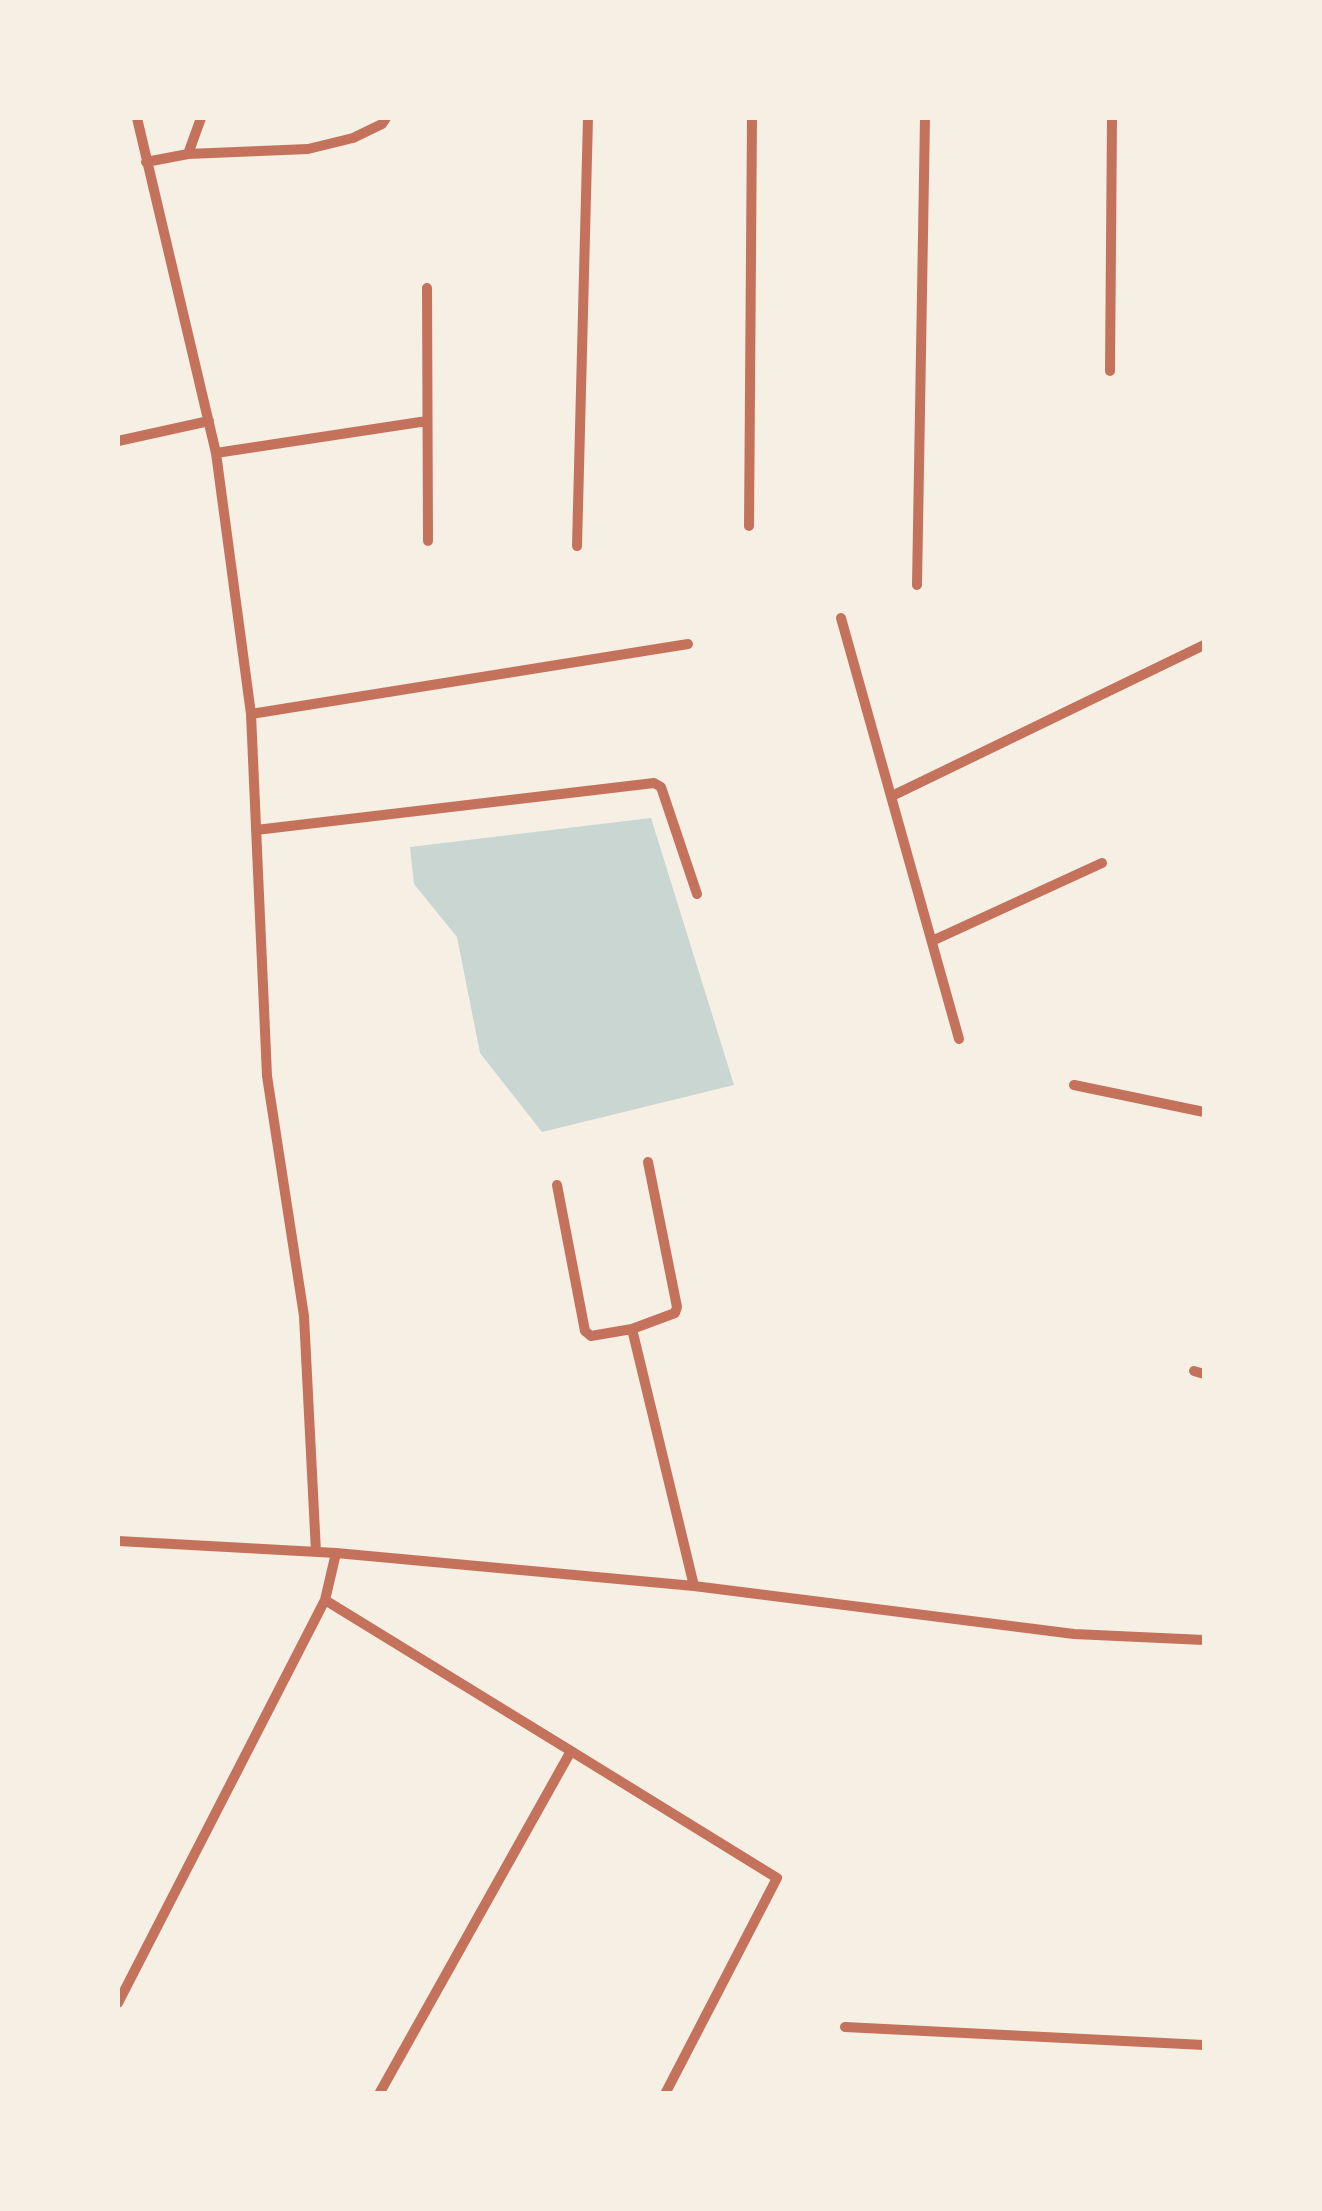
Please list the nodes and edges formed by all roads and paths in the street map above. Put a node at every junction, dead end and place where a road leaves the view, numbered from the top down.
1 (137, 118) edge
2 (201, 118) edge
3 (386, 118) edge
4 (588, 118) edge
5 (752, 118) edge
6 (925, 118) edge
7 (1112, 118) edge
8 (188, 154) junction
9 (146, 162) junction
10 (427, 288) dead end
11 (1110, 371) dead end
12 (210, 420) junction
13 (427, 421) junction
14 (118, 441) edge
15 (216, 453) junction
16 (749, 526) dead end
17 (428, 542) dead end
18 (578, 546) dead end
19 (916, 585) dead end
20 (842, 618) dead end
21 (688, 644) dead end
22 (1204, 644) edge
23 (250, 714) junction
24 (892, 796) junction
25 (256, 830) junction
26 (1102, 863) dead end
27 (697, 894) dead end
28 (932, 941) junction
29 (959, 1039) dead end
30 (1074, 1085) dead end
31 (1204, 1112) edge
32 (648, 1162) dead end
33 (557, 1185) dead end
34 (632, 1330) junction
35 (118, 1541) edge
36 (316, 1552) junction
37 (336, 1553) junction
38 (694, 1586) junction
39 (325, 1600) junction
40 (1204, 1640) edge
41 (571, 1750) junction
42 (118, 2003) edge
43 (845, 2027) dead end
44 (1204, 2045) edge
45 (379, 2094) edge
46 (665, 2094) edge

1 - 9 street
2 - 8 street
3 - 8 street
4 - 18 street
5 - 16 street
6 - 19 street
7 - 11 street
8 - 9 street
9 - 12 street
10 - 13 street
12 - 14 street
12 - 15 street
13 - 15 street
13 - 17 street
15 - 23 street
20 - 24 street
21 - 23 street
22 - 24 street
23 - 25 street
24 - 28 street
25 - 27 street
25 - 36 street
26 - 28 street
28 - 29 street
30 - 31 street
32 - 34 street
33 - 34 street
34 - 38 street
35 - 36 street
36 - 37 street
37 - 38 street
37 - 39 street
38 - 40 street
39 - 41 street
39 - 42 street
41 - 45 street
41 - 46 street
43 - 44 street

